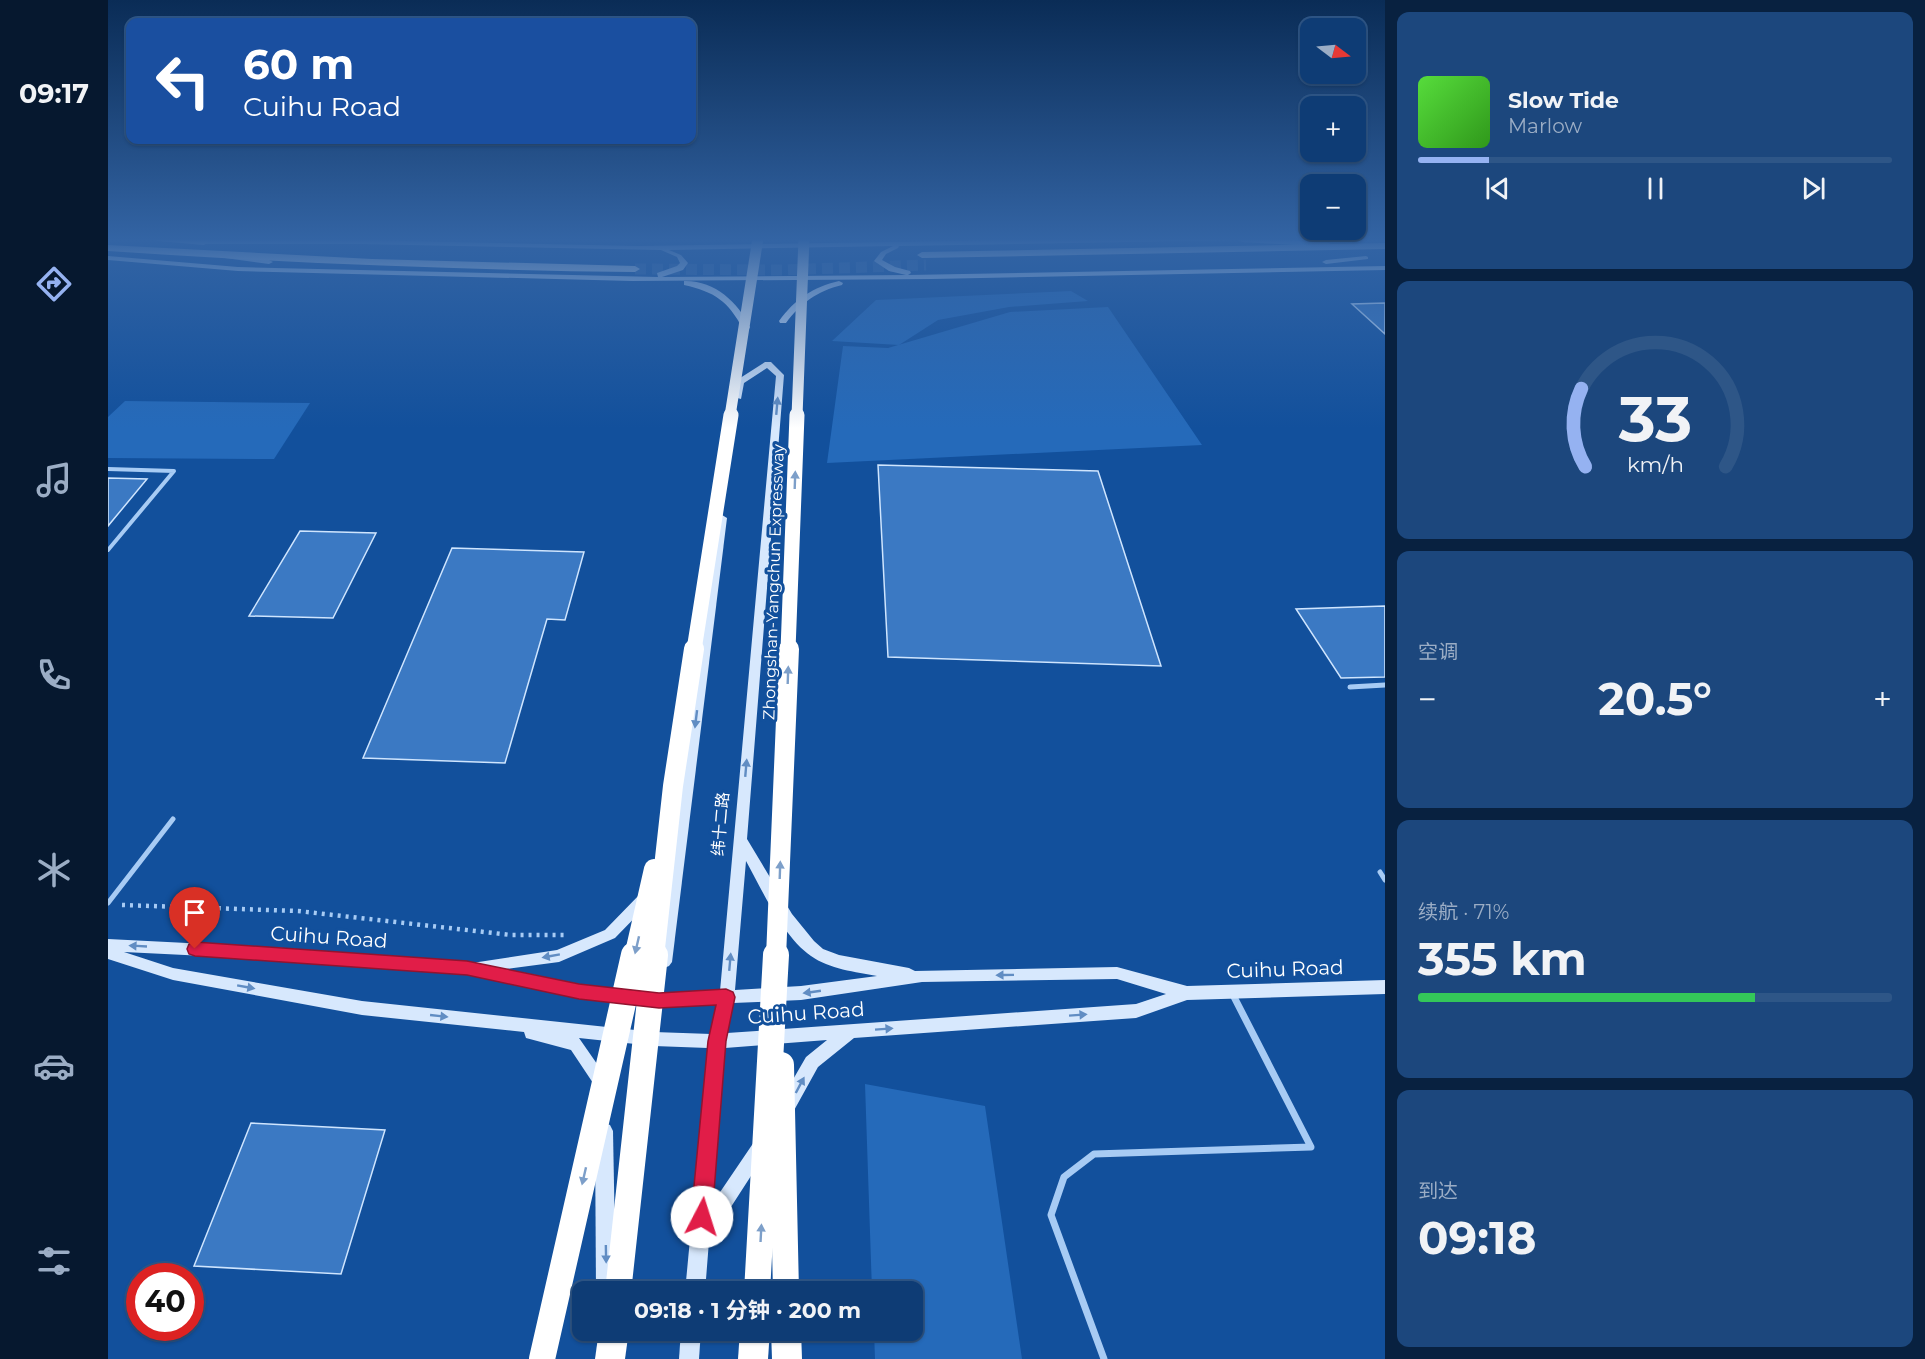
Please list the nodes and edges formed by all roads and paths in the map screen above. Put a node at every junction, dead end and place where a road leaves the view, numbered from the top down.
1 (730, 301) edge
2 (748, 301) edge
3 (800, 301) edge
4 (802, 301) edge
5 (783, 321) dead end
6 (747, 329) dead end
7 (108, 469) edge
8 (108, 550) edge
9 (1385, 685) edge
10 (1350, 687) dead end
11 (674, 786) junction
12 (173, 819) dead end
13 (740, 838) junction
14 (677, 860) junction
15 (1380, 872) dead end
16 (1385, 880) edge
17 (108, 903) edge
18 (120, 905) dead end
19 (778, 928) junction
20 (566, 935) dead end
21 (108, 945) edge
22 (108, 953) edge
23 (467, 968) junction
24 (922, 976) junction
25 (1385, 987) edge
26 (1231, 991) junction
27 (1187, 993) junction
28 (726, 997) junction
29 (659, 1001) junction
30 (487, 1022) junction
31 (851, 1031) junction
32 (654, 1040) junction
33 (717, 1041) junction
34 (700, 1239) junction
35 (606, 1281) edge
36 (620, 1281) edge
37 (621, 1281) edge
38 (696, 1281) edge
39 (758, 1281) edge
40 (786, 1281) edge
41 (608, 1341) edge
42 (613, 1341) edge
43 (691, 1341) edge
44 (754, 1341) edge
45 (786, 1341) edge
46 (542, 1359) edge
47 (610, 1359) edge
48 (689, 1359) edge
49 (753, 1359) edge
50 (787, 1359) edge
51 (1104, 1359) edge

1 - 6 main road
2 - 11 highway, bridge
3 - 5 main road
19 -> 4 highway, Zhongshan-Yangchun Expressway, bridge
7 - 8 lane
9 - 10 lane
11 - 36 highway, bridge
11 -> 46 highway, bridge
12 - 17 lane
13 -> 14 main road, 纬十二路
13 - 24 main road
28 -> 13 main road, 纬十二路
14 -> 23 main road
14 - 29 main road
15 - 16 lane
18 - 20 path
39 -> 19 highway, bridge
19 - 40 highway, bridge
23 -> 21 main road, Cuihu Road
22 -> 30 main road, Cuihu Road
23 - 29 main road, Cuihu Road
27 -> 24 main road, Cuihu Road
24 -> 28 main road, Cuihu Road
25 - 26 main road, Cuihu Road
26 - 27 main road, Cuihu Road
26 - 51 lane
31 -> 27 main road, Cuihu Road
28 - 29 main road, Cuihu Road
28 - 33 main road, 纬十二路
29 - 32 main road
30 - 32 main road, Cuihu Road
30 -> 35 main road
31 - 33 main road, Cuihu Road
34 -> 31 main road
32 - 33 main road, Cuihu Road
32 - 37 main road
33 - 34 main road, 纬十二路
34 - 38 main road, 纬十二路
41 - 47 main road
42 - 47 highway
43 - 48 main road
44 - 49 highway
45 - 50 highway

